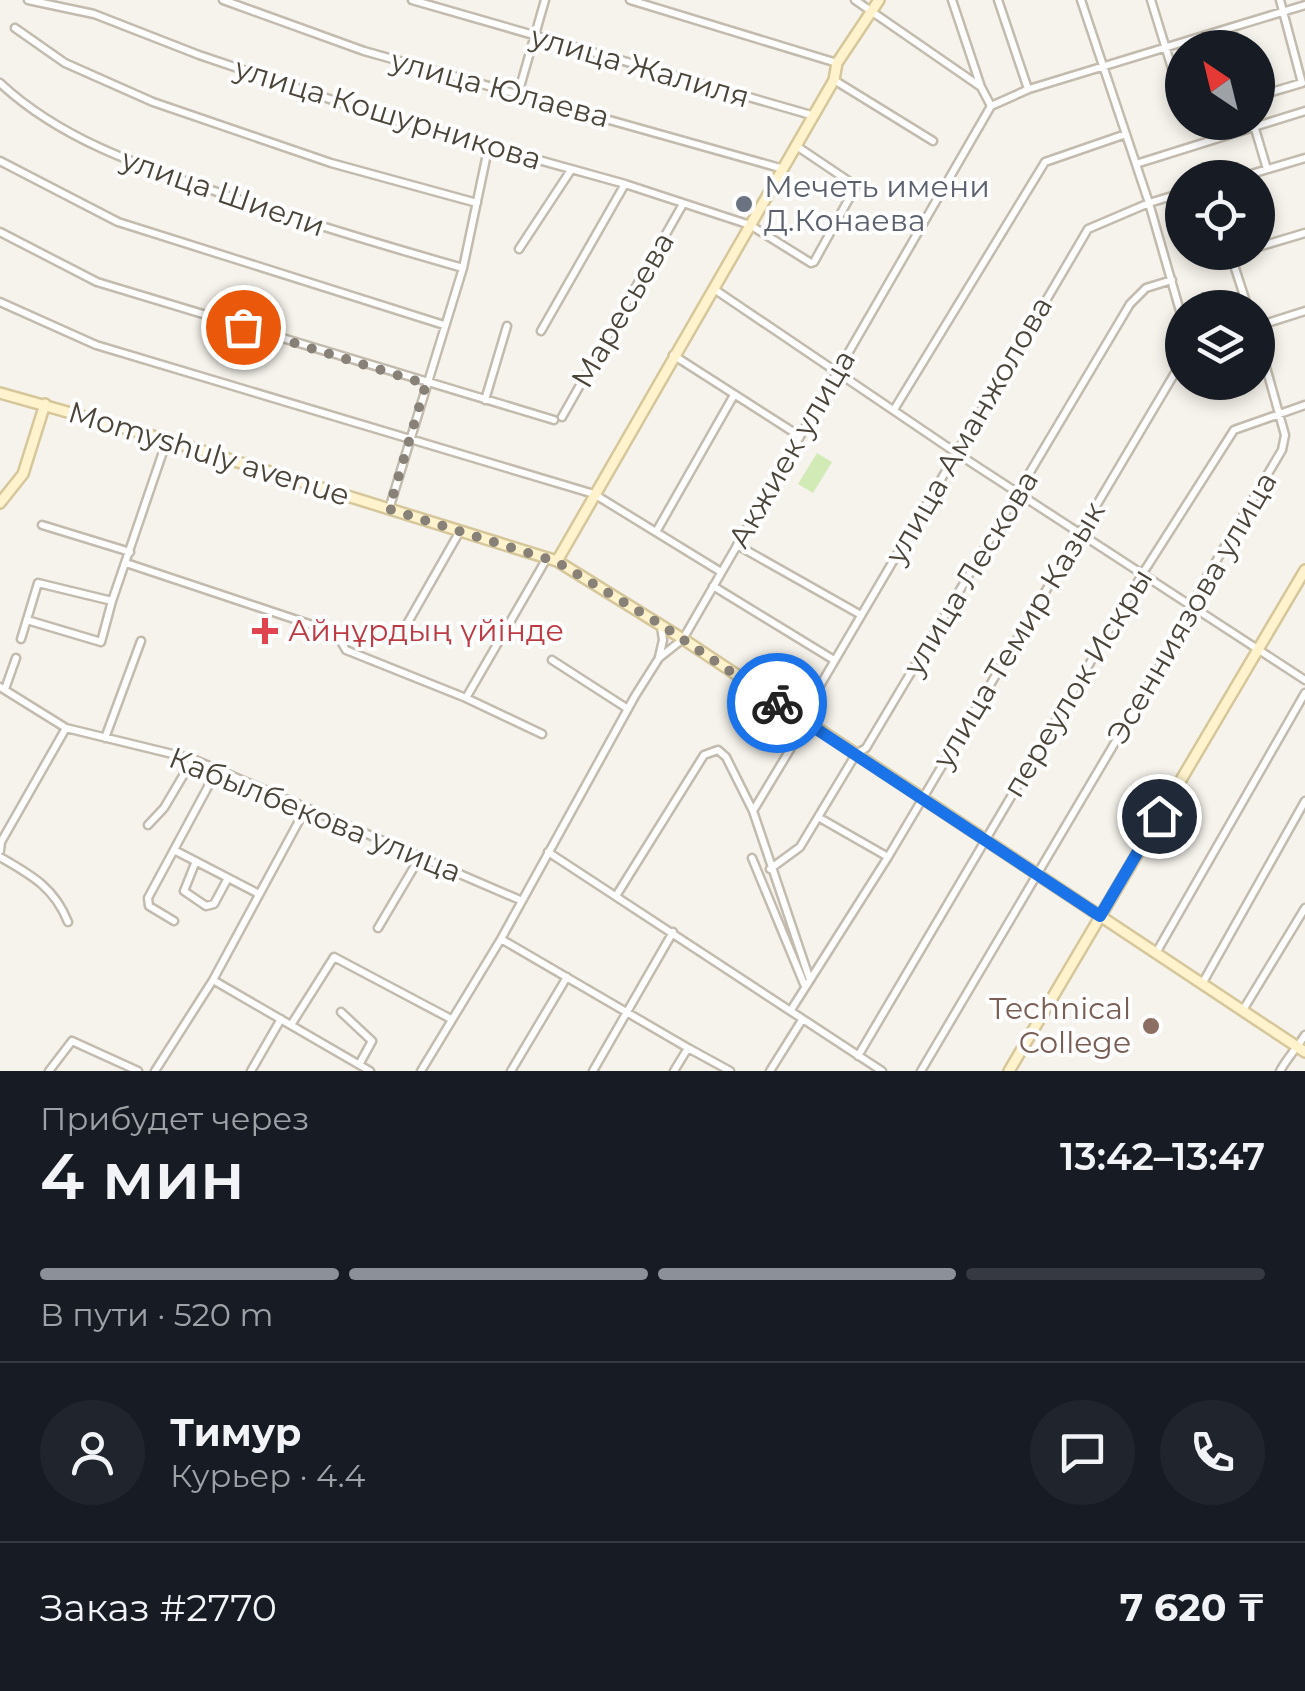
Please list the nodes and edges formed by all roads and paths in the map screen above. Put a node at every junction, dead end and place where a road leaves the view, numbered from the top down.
1 (28, 0) edge
2 (223, 0) edge
3 (412, 0) edge
4 (546, 0) edge
5 (630, 0) edge
6 (854, 0) edge
7 (880, 0) edge
8 (952, 0) edge
9 (998, 0) edge
10 (1081, 0) edge
11 (1151, 0) edge
12 (1280, 0) edge
13 (1305, 4) edge
14 (872, 11) junction
15 (1283, 11) junction
16 (16, 28) dead end
17 (1224, 30) edge
18 (535, 36) junction
19 (1165, 46) edge
20 (1165, 49) edge
21 (838, 62) junction
22 (1103, 68) junction
23 (834, 80) junction
24 (0, 82) edge
25 (981, 88) junction
26 (1028, 89) junction
27 (1275, 91) edge
28 (518, 94) junction
29 (990, 106) junction
30 (1305, 112) edge
31 (811, 115) junction
32 (1275, 120) edge
33 (1126, 134) junction
34 (1209, 140) edge
35 (933, 141) dead end
36 (795, 144) junction
37 (488, 148) junction
38 (1305, 158) edge
39 (0, 161) edge
40 (1136, 164) junction
41 (1275, 167) edge
42 (780, 168) junction
43 (571, 170) junction
44 (625, 184) junction
45 (1165, 198) edge
46 (477, 203) junction
47 (1149, 203) junction
48 (684, 204) junction
49 (750, 225) junction
50 (0, 232) edge
51 (1305, 232) edge
52 (1275, 242) edge
53 (519, 249) dead end
54 (462, 268) junction
55 (1172, 280) junction
56 (712, 288) junction
57 (1175, 290) edge
58 (0, 302) edge
59 (1305, 311) edge
60 (1275, 321) edge
61 (444, 325) junction
62 (507, 326) dead end
63 (541, 331) dead end
64 (673, 355) junction
65 (837, 370) junction
66 (426, 384) junction
67 (1165, 388) edge
68 (0, 393) edge
69 (734, 395) junction
70 (1275, 396) edge
71 (486, 400) junction
72 (46, 404) junction
73 (1305, 405) edge
74 (895, 408) junction
75 (1280, 413) junction
76 (798, 436) junction
77 (167, 440) junction
78 (410, 440) junction
79 (955, 452) junction
80 (594, 494) junction
81 (1019, 494) junction
82 (0, 502) edge
83 (389, 509) junction
84 (42, 526) dead end
85 (460, 531) junction
86 (1080, 531) junction
87 (656, 532) junction
88 (737, 545) junction
89 (130, 552) junction
90 (552, 560) junction
91 (126, 563) junction
92 (1305, 570) edge
93 (721, 572) junction
94 (1143, 573) junction
95 (713, 586) junction
96 (112, 601) junction
97 (1195, 607) junction
98 (860, 615) junction
99 (26, 620) junction
100 (660, 624) junction
101 (403, 631) dead end
102 (21, 639) dead end
103 (683, 639) junction
104 (142, 641) dead end
105 (1257, 650) junction
106 (16, 658) dead end
107 (659, 658) junction
108 (552, 660) dead end
109 (834, 660) junction
110 (1305, 680) edge
111 (3, 688) edge
112 (1305, 693) edge
113 (466, 698) junction
114 (628, 709) junction
115 (803, 721) junction
116 (66, 728) junction
117 (542, 734) dead end
118 (104, 738) junction
119 (856, 754) junction
120 (193, 760) junction
121 (217, 770) junction
122 (922, 798) junction
123 (1305, 801) edge
124 (306, 808) junction
125 (752, 811) junction
126 (818, 817) junction
127 (148, 825) dead end
128 (985, 839) junction
129 (174, 850) junction
130 (548, 852) junction
131 (0, 854) edge
132 (420, 857) junction
133 (888, 857) junction
134 (752, 858) dead end
135 (196, 861) junction
136 (770, 869) junction
137 (1038, 874) junction
138 (228, 878) junction
139 (260, 894) junction
140 (616, 896) junction
141 (520, 900) junction
142 (1305, 908) edge
143 (1100, 916) junction
144 (174, 921) dead end
145 (68, 922) dead end
146 (378, 928) dead end
147 (673, 932) junction
148 (501, 939) junction
149 (1155, 954) junction
150 (566, 977) junction
151 (212, 980) junction
152 (807, 982) junction
153 (1202, 984) junction
154 (791, 1010) junction
155 (1242, 1011) junction
156 (341, 1012) dead end
157 (627, 1012) junction
158 (282, 1019) junction
159 (451, 1019) junction
160 (802, 1020) junction
161 (291, 1025) junction
162 (1305, 1035) edge
163 (688, 1048) junction
164 (1301, 1049) edge
165 (858, 1056) junction
166 (360, 1064) junction
167 (49, 1071) edge
168 (138, 1071) edge
169 (155, 1071) edge
170 (250, 1071) edge
171 (370, 1071) edge
172 (421, 1071) edge
173 (511, 1071) edge
174 (593, 1071) edge
175 (674, 1071) edge
176 (730, 1071) edge
177 (770, 1071) edge
178 (882, 1071) edge
179 (921, 1071) edge
180 (1009, 1071) edge
181 (1280, 1071) edge

1 - 37 street, улица Кошурникова
2 - 28 street, улица Юлаева
3 - 18 street, улица Жалиля
4 - 18 street
5 - 21 street
6 - 14 street
7 - 14 main road
8 - 25 street
9 - 26 street
10 - 22 street
11 - 19 street
12 - 15 street
13 - 15 street
14 - 21 main road
14 - 25 street
15 - 17 street
15 - 27 street
16 - 46 street
18 - 28 street
18 - 31 street, улица Жалиля
20 - 22 street
21 - 23 main road
22 - 26 street
22 - 33 street
23 - 31 main road
23 - 35 street
24 - 54 street, улица Шиели
25 - 29 street
26 - 29 street
28 - 42 street, улица Юлаева
29 - 65 street, Акжиек улица
30 - 32 street
31 - 36 main road
33 - 40 street
33 - 74 street
34 - 40 street
36 - 42 main road
36 - 49 street, улица Кошурникова
37 - 43 street, улица Кошурникова
37 - 46 street
38 - 41 street
39 - 61 street
40 - 47 street
42 - 49 main road
43 - 44 street, улица Кошурникова
43 - 53 street
44 - 48 street, улица Кошурникова
44 - 63 street
45 - 47 street, улица Аманжолова
46 - 54 street
47 - 55 street
47 - 79 street, улица Аманжолова
48 - 49 street, улица Кошурникова
48 - 71 street, Маресьева
49 - 56 main road
50 - 66 street
51 - 52 street
54 - 61 street
55 - 57 street
55 - 81 street, улица Лескова
56 - 64 main road
56 - 65 street
58 - 78 street
59 - 60 street
61 - 66 street
62 - 71 street
64 - 69 street
64 - 80 main road
65 - 74 street
65 - 76 street, Акжиек улица
66 - 71 street
66 - 78 street
67 - 86 street, улица Темир Казык
68 - 72 main road, Momyshuly avenue
69 - 76 street
69 - 87 street
70 - 75 street, Эсенниязова улица
72 - 77 main road, Momyshuly avenue
72 - 82 main road
73 - 75 street, переулок Искры
74 - 79 street
75 - 94 street, переулок Искры
75 - 97 street, Эсенниязова улица
76 - 88 street, Акжиек улица
77 - 83 main road, Momyshuly avenue
77 - 89 street
78 - 80 street
78 - 83 street
79 - 81 street
79 - 98 street, улица Аманжолова
80 - 87 street
80 - 90 main road
81 - 86 street
81 - 119 street, улица Лескова
83 - 85 main road, Momyshuly avenue
84 - 89 street
85 - 90 main road, Momyshuly avenue
85 - 101 street
86 - 94 street
86 - 122 street, улица Темир Казык
87 - 93 street
88 - 93 street, Акжиек улица
88 - 98 street
89 - 91 street
90 - 100 main road, Momyshuly avenue
90 - 113 street
91 - 96 street
91 - 113 street
92 - 105 main road
93 - 95 street, Акжиек улица
94 - 97 street
94 - 128 street, переулок Искры
95 - 103 street, Акжиек улица
95 - 109 street
96 - 99 street
96 - 99 street
97 - 105 street
97 - 137 street, Эсенниязова улица
98 - 109 street, улица Аманжолова
99 - 102 street
100 - 103 main road, Momyshuly avenue
100 - 107 street
103 - 107 street, Акжиек улица
103 - 115 main road, Momyshuly avenue
104 - 118 street
105 - 110 street
105 - 143 main road
106 - 111 street
107 - 114 street, Акжиек улица
108 - 114 street
109 - 115 street, улица Аманжолова
111 - 116 street, Кабылбекова улица
112 - 149 street
113 - 117 street
114 - 130 street, Акжиек улица
115 - 119 main road, Momyshuly avenue
115 - 125 street, улица Аманжолова
116 - 118 street, Кабылбекова улица
116 - 131 street
118 - 120 street, Кабылбекова улица
119 - 122 main road, Momyshuly avenue
119 - 126 street, улица Лескова
120 - 121 street, Кабылбекова улица
120 - 127 street
121 - 124 street, Кабылбекова улица
121 - 129 street
122 - 128 main road, Momyshuly avenue
122 - 133 street, улица Темир Казык
123 - 153 street
124 - 132 street, Кабылбекова улица
124 - 139 street
125 - 136 street
125 - 140 street
126 - 133 street
126 - 136 street, улица Лескова
128 - 137 main road, Momyshuly avenue
128 - 165 street, переулок Искры
129 - 135 street
129 - 144 street
130 - 140 street
130 - 141 street, Акжиек улица
131 - 145 street
132 - 141 street, Кабылбекова улица
132 - 146 street
133 - 152 street, улица Темир Казык
134 - 152 street
135 - 138 street
135 - 138 street
136 - 152 street
137 - 143 main road, Momyshuly avenue
137 - 179 street, Эсенниязова улица
138 - 139 street
139 - 151 street
140 - 147 street
141 - 148 street, Акжиек улица
142 - 155 street
143 - 149 main road
143 - 180 main road
147 - 154 street
147 - 157 street
148 - 150 street
148 - 159 street, Акжиек улица
149 - 153 main road
150 - 157 street
150 - 173 street
151 - 158 street
151 - 169 street
152 - 154 street, улица Темир Казык
153 - 155 main road
154 - 160 street
155 - 164 main road
156 - 166 street
157 - 163 street
157 - 174 street
158 - 161 street
158 - 170 street
159 - 161 street
159 - 172 street, Акжиек улица
160 - 165 street
160 - 177 street
161 - 166 street
162 - 164 street
163 - 175 street
163 - 176 street
164 - 181 street
165 - 178 street
166 - 171 street
167 - 168 street

